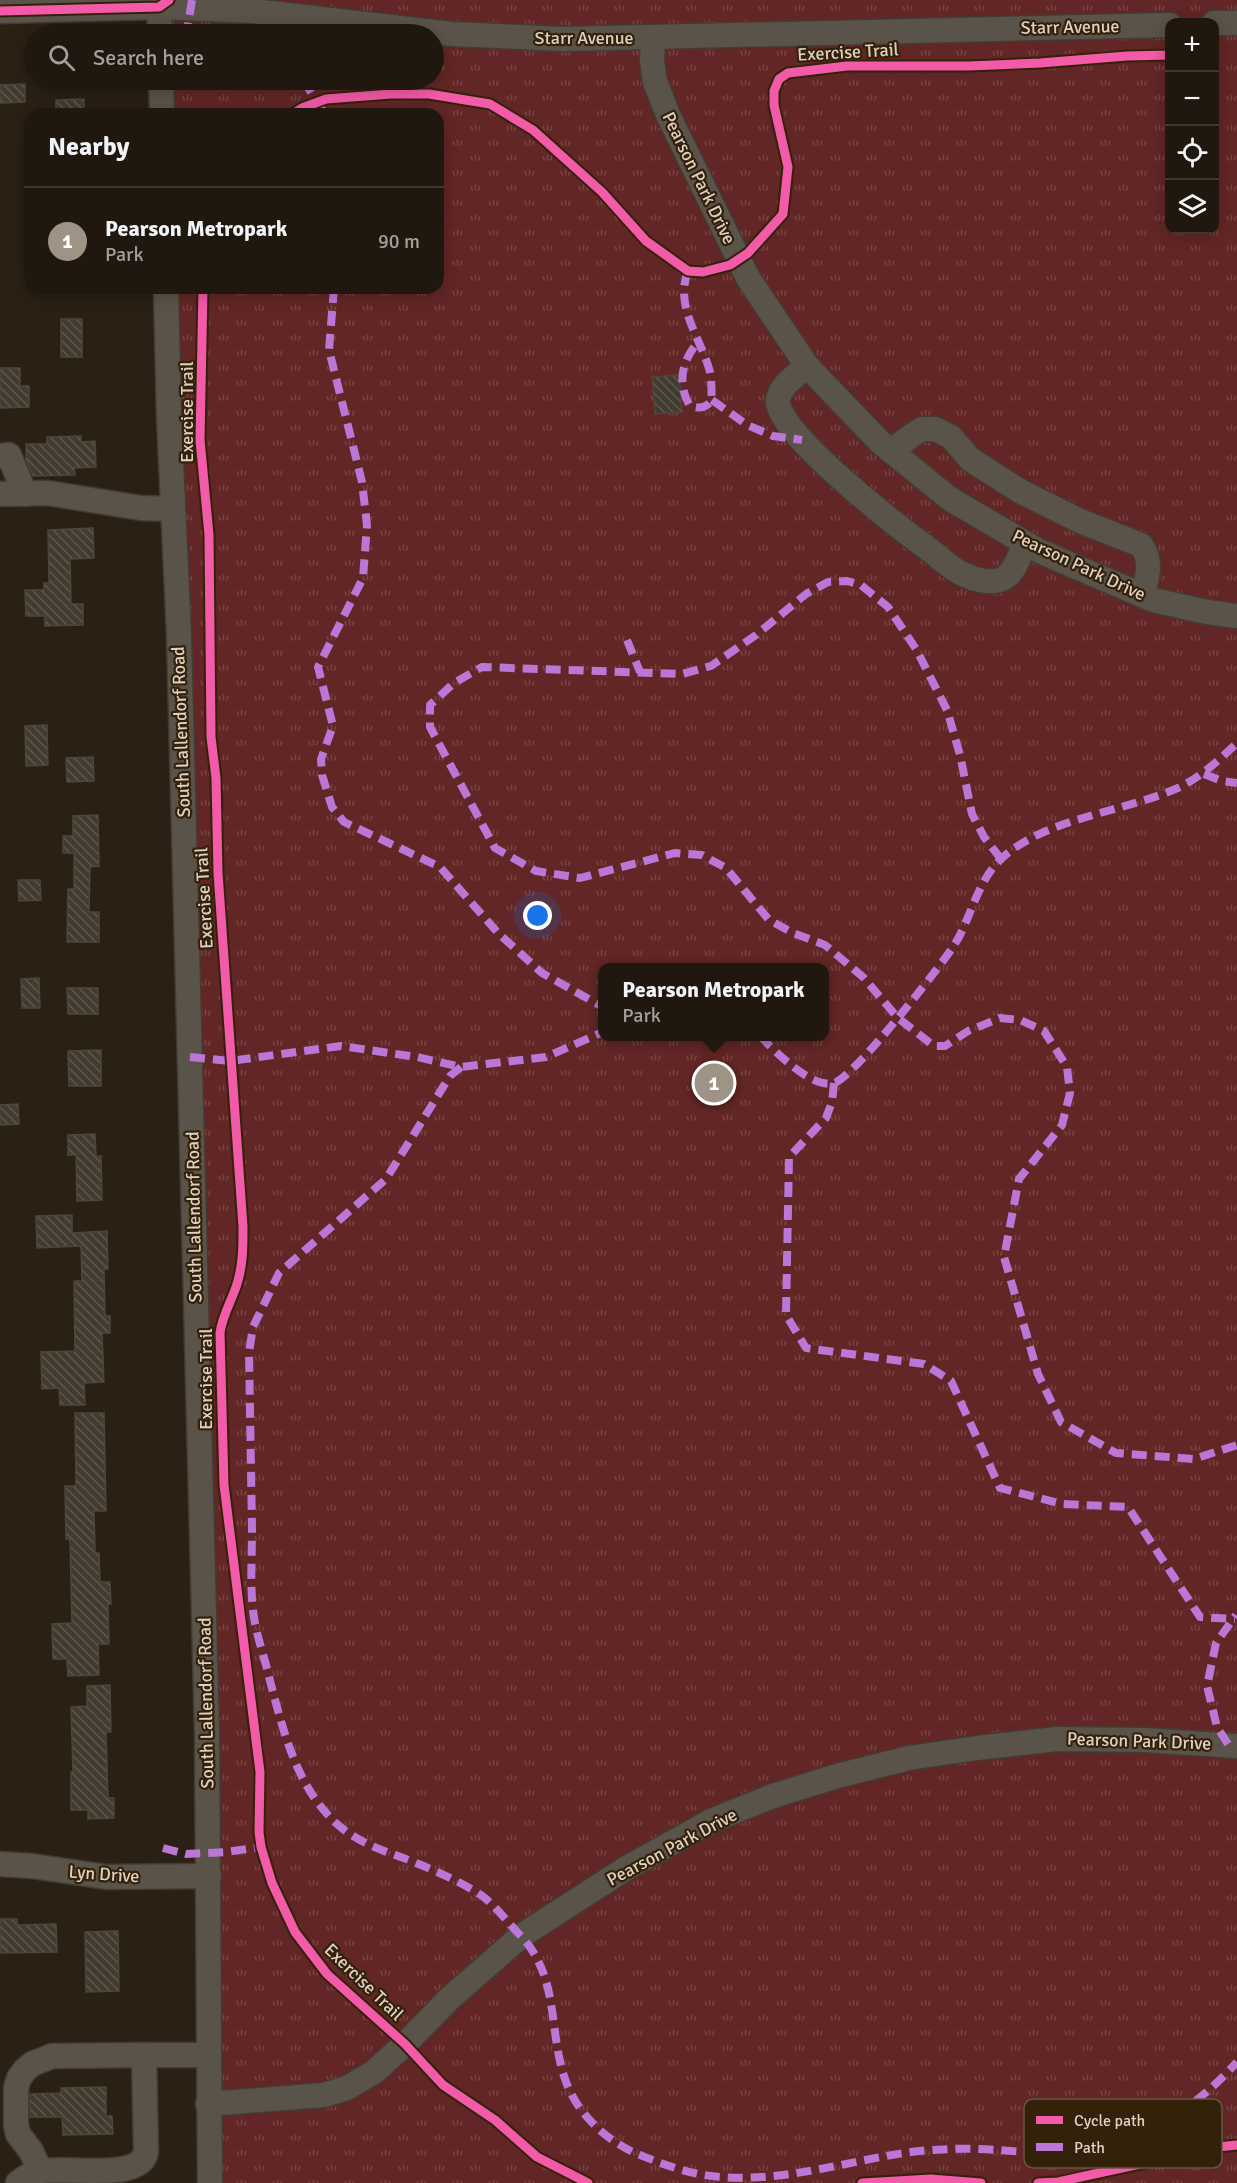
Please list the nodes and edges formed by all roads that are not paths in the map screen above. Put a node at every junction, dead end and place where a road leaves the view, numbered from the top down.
1 (159, 3) edge
2 (0, 11) edge
3 (1219, 23) edge
4 (1237, 23) edge
5 (160, 24) edge
6 (365, 24) edge
7 (1165, 24) edge
8 (444, 33) edge
9 (653, 38) junction
10 (161, 90) edge
11 (162, 108) edge
12 (166, 294) edge
13 (807, 366) junction
14 (891, 451) junction
15 (0, 456) edge
16 (25, 494) junction
17 (0, 495) edge
18 (173, 509) junction
19 (1025, 543) junction
20 (1143, 595) junction
21 (1237, 616) edge
22 (1237, 1746) edge
23 (0, 1864) edge
24 (209, 1876) junction
25 (144, 2055) junction
26 (208, 2055) junction
27 (208, 2104) junction
28 (40, 2171) junction
29 (18, 2183) edge
30 (210, 2183) edge

1 - 2 street, Starr Avenue
1 - 5 street
1 - 6 street, Starr Avenue
3 - 4 street
7 - 9 street, Starr Avenue
8 - 9 street, Starr Avenue
9 - 13 street, Pearson Park Drive
10 - 11 street
12 - 18 street, South Lallendorf Road
13 - 14 street, Pearson Park Drive
13 - 19 street
14 - 19 street, Pearson Park Drive
14 - 20 street
15 - 16 street
16 - 17 street
16 - 18 street
18 - 24 street, South Lallendorf Road
19 - 20 street, Pearson Park Drive
20 - 21 street, Pearson Park Drive
22 - 27 street, Pearson Park Drive
23 - 24 street, Lyn Drive
24 - 26 street, South Lallendorf Road
25 - 26 street
25 - 28 street
25 - 28 street
26 - 27 street, South Lallendorf Road
27 - 30 street, South Lallendorf Road
28 - 29 street

